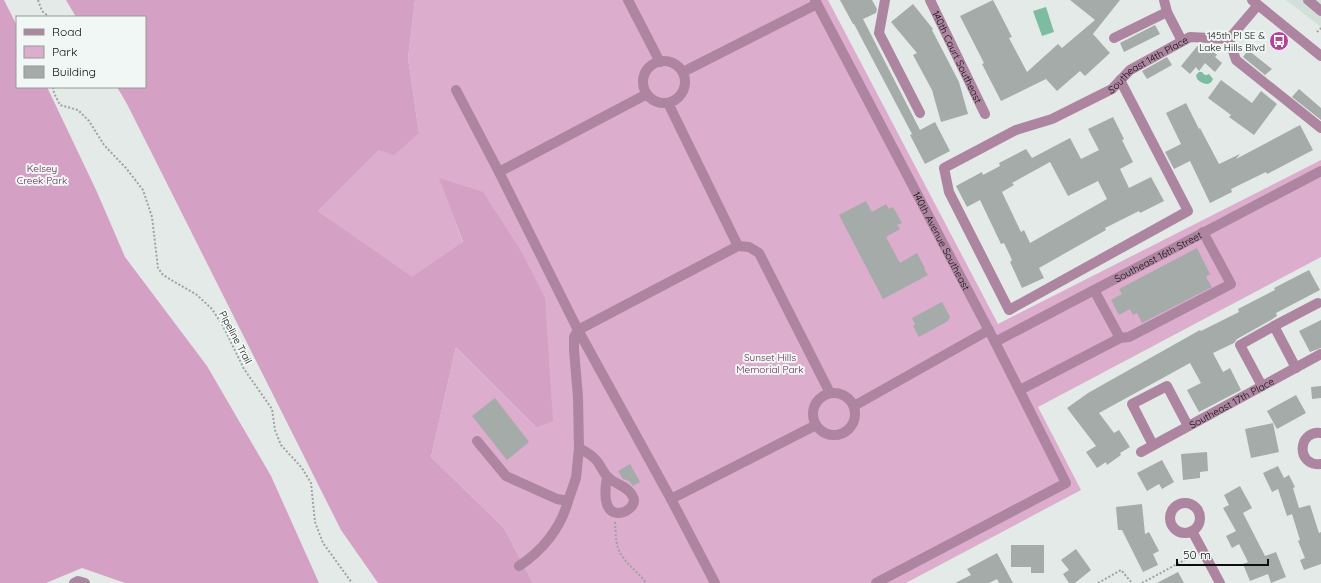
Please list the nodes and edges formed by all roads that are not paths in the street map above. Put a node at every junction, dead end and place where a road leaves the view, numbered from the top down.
1 (628, 0) edge
2 (885, 0) edge
3 (930, 0) edge
4 (1164, 0) edge
5 (1308, 0) edge
6 (816, 2) edge
7 (1255, 2) edge
8 (1321, 11) edge
9 (1166, 12) junction
10 (1114, 38) dead end
11 (1229, 39) junction
12 (1182, 41) junction
13 (1321, 55) edge
14 (660, 62) junction
15 (683, 72) junction
16 (1120, 80) junction
17 (456, 90) dead end
18 (647, 94) junction
19 (668, 103) junction
20 (920, 113) dead end
21 (985, 114) dead end
22 (1321, 128) edge
23 (1321, 171) edge
24 (499, 172) junction
25 (1204, 232) junction
26 (738, 246) junction
27 (1094, 290) junction
28 (1318, 303) dead end
29 (1274, 326) junction
30 (578, 330) junction
31 (988, 330) junction
32 (1120, 338) junction
33 (995, 342) junction
34 (1321, 354) edge
35 (1296, 368) junction
36 (1262, 386) junction
37 (1020, 390) junction
38 (830, 393) junction
39 (854, 406) junction
40 (816, 425) junction
41 (1188, 426) junction
42 (1321, 433) edge
43 (477, 441) dead end
44 (1153, 445) junction
45 (579, 448) junction
46 (1141, 452) dead end
47 (1321, 464) edge
48 (607, 477) junction
49 (671, 499) junction
50 (568, 500) junction
51 (1192, 531) dead end
52 (519, 566) dead end
53 (74, 583) edge
54 (85, 583) edge
55 (714, 583) edge
56 (876, 583) edge
57 (1220, 583) edge

1 - 14 street
2 - 20 street
3 - 21 street, 140th Court Southeast
4 - 9 street
5 - 8 street
6 - 15 street
6 - 31 street, 140th Avenue Southeast
7 - 11 street
7 - 13 street
9 - 10 street
9 - 12 street
11 - 12 street, Southeast 14th Place
11 - 22 street
12 - 16 street, Southeast 14th Place
14 - 15 street
14 - 18 street
15 - 19 street
16 - 16 street, Southeast 14th Place
17 - 24 street
18 - 19 street
18 - 24 street
19 - 26 street
23 - 25 street, Southeast 16th Street
24 - 30 street
25 - 27 street, Southeast 16th Street
25 - 32 street
26 - 30 street
26 - 38 street
27 - 32 street
27 - 33 street, Southeast 16th Street
28 - 29 street
29 - 35 street
29 - 36 street
30 - 45 street
30 - 49 street
31 - 33 street, 140th Avenue Southeast
31 - 39 street
32 - 37 street
33 - 37 street, 140th Avenue Southeast
34 - 35 street, Southeast 17th Place
35 - 36 street, Southeast 17th Place
36 - 41 street, Southeast 17th Place
37 - 56 street, 140th Avenue Southeast
38 - 39 street
38 - 40 street
39 - 40 street
40 - 49 street
41 - 44 street, Southeast 17th Place
41 - 44 street
42 - 47 street
43 - 50 street
44 - 46 street, Southeast 17th Place
45 - 48 street
45 - 50 street
48 - 48 street
49 - 55 street
50 - 52 street
51 - 57 street
53 - 54 street

